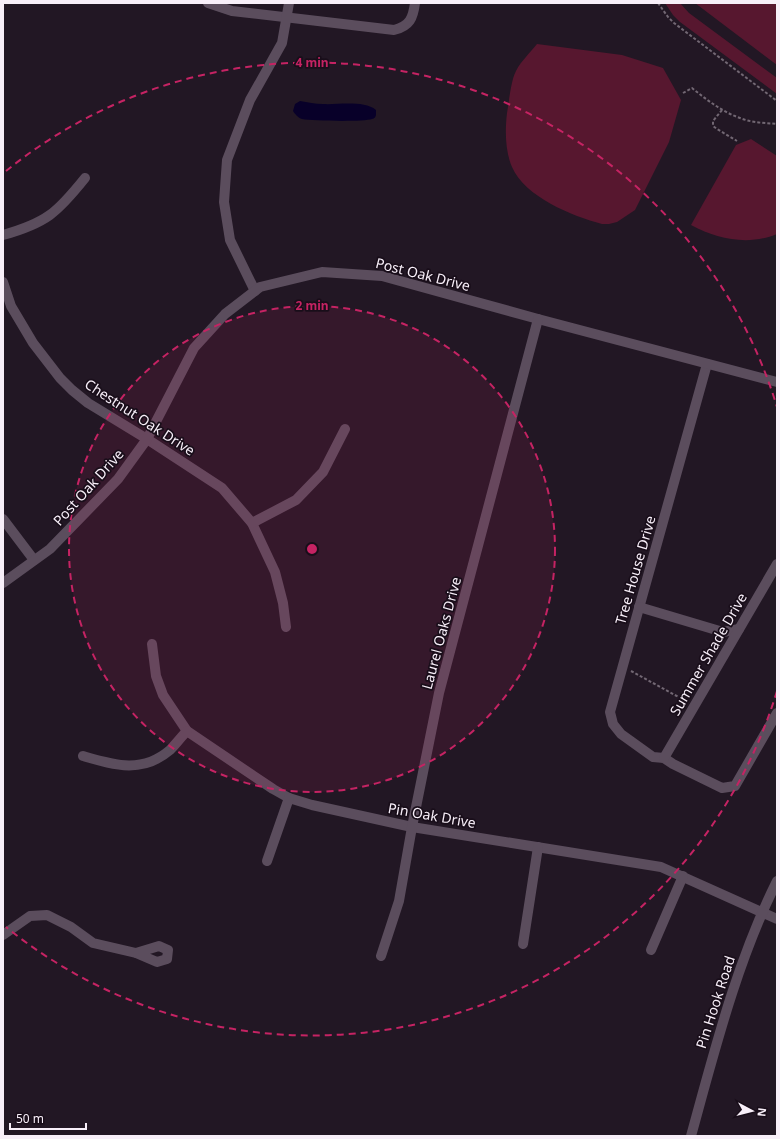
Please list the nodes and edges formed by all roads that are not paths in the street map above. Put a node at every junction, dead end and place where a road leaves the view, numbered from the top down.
1 (208, 3) edge
2 (288, 3) edge
3 (415, 3) edge
4 (286, 17) junction
5 (85, 178) dead end
6 (3, 235) edge
7 (3, 282) edge
8 (255, 291) junction
9 (538, 319) junction
10 (707, 364) junction
11 (777, 382) edge
12 (345, 429) dead end
13 (147, 439) junction
14 (3, 519) edge
15 (252, 523) junction
16 (34, 560) junction
17 (777, 564) edge
18 (3, 583) edge
19 (639, 607) junction
20 (286, 627) dead end
21 (739, 629) junction
22 (152, 644) dead end
23 (777, 713) edge
24 (187, 731) junction
25 (83, 756) dead end
26 (664, 758) junction
27 (289, 798) junction
28 (412, 827) junction
29 (538, 847) junction
30 (267, 861) dead end
31 (683, 876) junction
32 (777, 880) edge
33 (761, 912) junction
34 (777, 919) edge
35 (3, 935) edge
36 (523, 944) dead end
37 (651, 950) dead end
38 (136, 953) dead end
39 (381, 956) dead end
40 (692, 1136) edge

1 - 4 street
2 - 4 street
3 - 4 street
4 - 8 street
5 - 6 street
7 - 13 street, Chestnut Oak Drive
8 - 9 street, Post Oak Drive
8 - 13 street, Post Oak Drive
9 - 10 street, Post Oak Drive
9 - 28 street, Laurel Oaks Drive
10 - 11 street, Post Oak Drive
10 - 19 street, Tree House Drive
12 - 15 street
13 - 15 street, Chestnut Oak Drive
13 - 16 street, Post Oak Drive
14 - 16 street
15 - 20 street, Chestnut Oak Drive
16 - 18 street, Post Oak Drive
17 - 21 street, Summer Shade Drive
19 - 21 street
19 - 26 street, Tree House Drive
21 - 26 street, Summer Shade Drive
22 - 24 street, Pin Oak Drive
23 - 26 street, Tree House Drive
24 - 25 street
24 - 27 street, Pin Oak Drive
27 - 28 street, Pin Oak Drive
27 - 30 street
28 - 29 street, Pin Oak Drive
28 - 39 street, Laurel Oaks Drive
29 - 31 street, Pin Oak Drive
29 - 36 street
31 - 33 street, Pin Oak Drive
31 - 37 street
32 - 33 street, Pin Hook Road
33 - 34 street, Pin Oak Drive
33 - 40 street, Pin Hook Road
35 - 38 street

